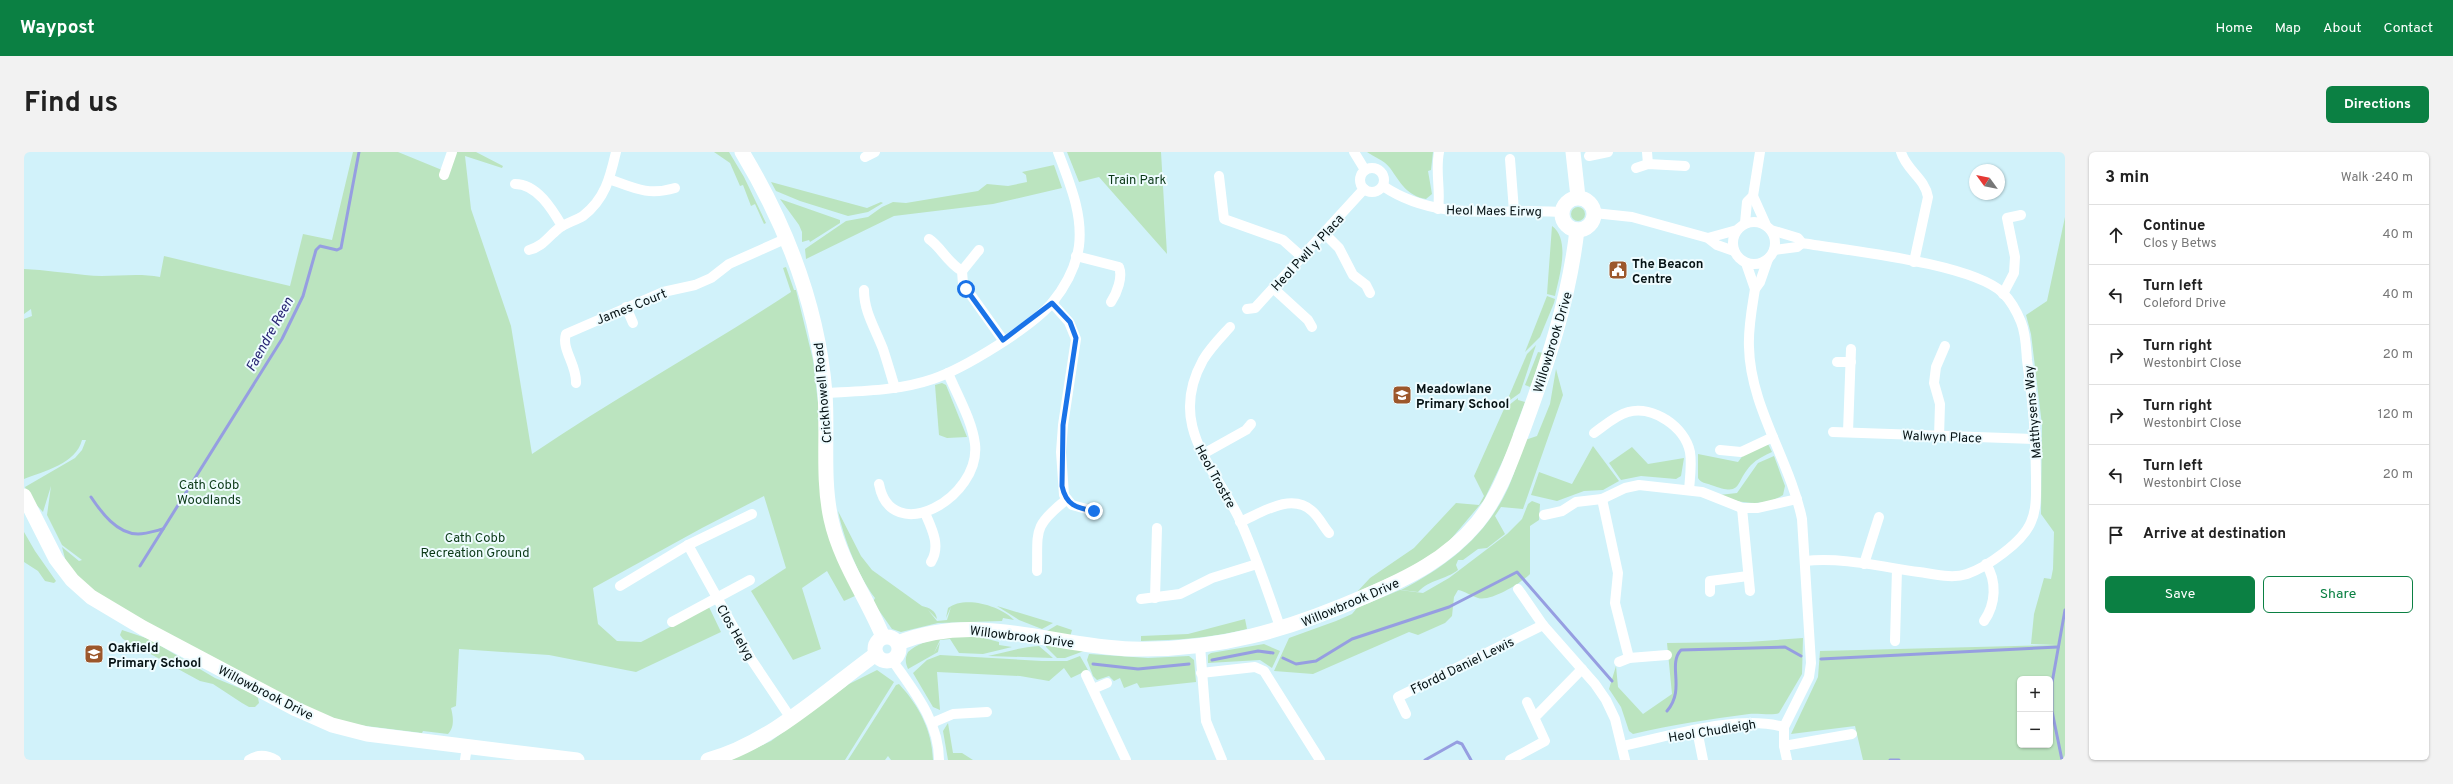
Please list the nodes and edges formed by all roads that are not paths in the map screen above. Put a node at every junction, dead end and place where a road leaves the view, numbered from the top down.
1 (452, 152) edge
2 (616, 152) edge
3 (742, 152) edge
4 (875, 152) edge
5 (1058, 152) edge
6 (1354, 152) edge
7 (1439, 152) edge
8 (1573, 152) edge
9 (1608, 152) edge
10 (1647, 152) edge
11 (1760, 152) edge
12 (1901, 152) edge
13 (1589, 156) dead end
14 (865, 157) dead end
15 (1510, 159) dead end
16 (1648, 164) junction
17 (1685, 166) dead end
18 (1636, 168) dead end
19 (1365, 170) junction
20 (444, 175) dead end
21 (1219, 176) dead end
22 (609, 179) junction
23 (515, 184) dead end
24 (1383, 186) junction
25 (675, 188) dead end
26 (1364, 190) junction
27 (1753, 196) junction
28 (1578, 197) junction
29 (1438, 209) junction
30 (1514, 211) junction
31 (1562, 212) junction
32 (1594, 214) junction
33 (2021, 215) dead end
34 (1745, 223) junction
35 (562, 226) junction
36 (1768, 227) junction
37 (1577, 230) junction
38 (1737, 230) junction
39 (1324, 233) junction
40 (1708, 238) junction
41 (786, 239) junction
42 (929, 240) dead end
43 (1802, 243) junction
44 (529, 250) dead end
45 (979, 250) dead end
46 (1774, 250) junction
47 (1734, 251) junction
48 (1076, 256) junction
49 (1302, 256) junction
50 (1768, 259) junction
51 (1914, 262) junction
52 (1746, 263) junction
53 (962, 271) junction
54 (1273, 288) junction
55 (1755, 289) junction
56 (864, 290) dead end
57 (1370, 293) dead end
58 (2003, 294) junction
59 (1111, 302) dead end
60 (1052, 303) junction
61 (626, 307) junction
62 (1247, 309) dead end
63 (633, 323) dead end
64 (1230, 327) dead end
65 (1312, 327) dead end
66 (1003, 340) junction
67 (1945, 346) dead end
68 (1851, 349) dead end
69 (1930, 354) dead end
70 (1940, 358) junction
71 (1837, 362) dead end
72 (1851, 362) junction
73 (948, 372) junction
74 (576, 383) dead end
75 (895, 388) junction
76 (825, 393) junction
77 (1251, 424) dead end
78 (1833, 432) dead end
79 (1848, 432) junction
80 (1594, 433) dead end
81 (1773, 437) junction
82 (1939, 437) junction
83 (2036, 439) junction
84 (1720, 450) dead end
85 (1203, 454) junction
86 (879, 484) dead end
87 (1689, 490) junction
88 (24, 496) edge
89 (1602, 499) junction
90 (1797, 499) junction
91 (1066, 500) junction
92 (1742, 508) junction
93 (1094, 511) dead end
94 (925, 513) junction
95 (752, 514) dead end
96 (1544, 515) dead end
97 (1879, 517) dead end
98 (1240, 522) junction
99 (1157, 528) dead end
100 (1329, 533) dead end
101 (688, 545) junction
102 (1805, 561) junction
103 (931, 562) dead end
104 (1257, 564) junction
105 (1864, 564) junction
106 (1986, 564) junction
107 (1897, 569) junction
108 (1037, 571) dead end
109 (1748, 576) junction
110 (750, 580) dead end
111 (620, 586) dead end
112 (1518, 589) dead end
113 (1750, 591) dead end
114 (1710, 592) dead end
115 (717, 598) junction
116 (1156, 598) junction
117 (1141, 599) dead end
118 (1984, 621) dead end
119 (672, 622) dead end
120 (1543, 625) junction
121 (1281, 630) junction
122 (883, 638) junction
123 (1895, 641) dead end
124 (898, 644) junction
125 (1200, 646) junction
126 (876, 654) junction
127 (1667, 655) dead end
128 (1629, 658) junction
129 (892, 660) junction
130 (1619, 662) dead end
131 (1582, 670) junction
132 (1201, 673) junction
133 (1086, 675) dead end
134 (1107, 683) dead end
135 (1093, 689) junction
136 (1527, 702) dead end
137 (987, 712) dead end
138 (1406, 714) dead end
139 (1536, 716) junction
140 (790, 717) junction
141 (932, 723) junction
142 (1784, 727) junction
143 (1697, 730) junction
144 (1852, 734) dead end
145 (1622, 746) junction
146 (1784, 746) junction
147 (466, 753) edge
148 (249, 760) edge
149 (276, 760) edge
150 (577, 760) edge
151 (708, 760) edge
152 (939, 760) edge
153 (1126, 760) edge
154 (1222, 760) edge
155 (1320, 760) edge
156 (1510, 760) edge
157 (1625, 760) edge
158 (1703, 760) edge
159 (1787, 760) edge

1 - 20 street
2 - 22 street
3 - 41 street, Crickhowell Road
4 - 14 street
5 - 48 street
6 - 19 street
7 - 29 street
8 - 28 street
9 - 13 street
10 - 16 street
11 - 27 street
12 - 51 street
15 - 30 street
16 - 17 street
16 - 18 street
19 - 24 street
19 - 26 street
21 - 49 street
22 - 25 street
22 - 35 street
23 - 35 street
24 - 26 street
24 - 29 street, Heol Maes Eirwg
26 - 39 street, Heol Pwll y Placa
27 - 34 street
27 - 36 street
28 - 31 street
28 - 32 street
29 - 30 street, Heol Maes Eirwg
30 - 31 street, Heol Maes Eirwg
31 - 37 street
32 - 37 street
32 - 40 street
33 - 58 street
34 - 36 street, Matthysens Way
34 - 38 street
35 - 44 street
36 - 43 street, Matthysens Way
36 - 46 street
37 - 121 street, Willowbrook Drive
38 - 40 street
38 - 47 street
39 - 49 street, Heol Pwll y Placa
39 - 57 street
40 - 47 street
41 - 61 street, James Court
41 - 76 street, Crickhowell Road
42 - 53 street
43 - 46 street, Matthysens Way
43 - 51 street, Matthysens Way
45 - 53 street
46 - 50 street
47 - 52 street
48 - 59 street
48 - 60 street
49 - 54 street, Heol Pwll y Placa
50 - 52 street
50 - 55 street
51 - 58 street, Matthysens Way
52 - 55 street
53 - 66 street
54 - 62 street, Heol Pwll y Placa
54 - 65 street
55 - 81 street
56 - 75 street
58 - 83 street, Matthysens Way
60 - 66 street
60 - 91 street
61 - 63 street
61 - 74 street, James Court
64 - 85 street, Heol Trostre
66 - 73 street
67 - 70 street
68 - 72 street
69 - 70 street
70 - 82 street
71 - 72 street
72 - 79 street
73 - 75 street
73 - 94 street
75 - 76 street
76 - 122 street, Crickhowell Road
77 - 85 street
78 - 79 street, Walwyn Place
79 - 82 street, Walwyn Place
80 - 87 street
81 - 84 street
81 - 90 street
82 - 83 street, Walwyn Place
83 - 106 street, Matthysens Way
85 - 98 street, Heol Trostre
86 - 94 street
87 - 89 street
87 - 92 street
88 - 147 street, Willowbrook Drive
89 - 96 street
89 - 128 street
90 - 92 street
90 - 102 street
91 - 93 street
91 - 108 street
92 - 109 street
94 - 103 street
95 - 101 street
97 - 105 street
98 - 100 street
98 - 104 street, Heol Trostre
99 - 116 street
101 - 111 street
101 - 115 street, Clos Helyg
102 - 105 street, Matthysens Way
102 - 142 street
104 - 116 street
104 - 121 street, Heol Trostre
105 - 107 street, Matthysens Way
106 - 107 street, Matthysens Way
106 - 118 street
107 - 123 street
109 - 113 street
109 - 114 street
110 - 115 street
112 - 120 street
115 - 119 street
115 - 140 street, Clos Helyg
116 - 117 street
120 - 131 street
120 - 138 street, Ffordd Daniel Lewis
121 - 125 street, Willowbrook Drive
122 - 124 street
122 - 126 street
124 - 125 street, Willowbrook Drive
124 - 129 street
125 - 132 street
126 - 129 street
126 - 140 street
127 - 128 street
128 - 130 street
129 - 141 street
131 - 139 street
131 - 145 street
132 - 154 street
132 - 155 street
133 - 135 street
134 - 135 street
135 - 153 street
136 - 139 street
137 - 141 street
139 - 156 street
140 - 151 street
141 - 152 street
142 - 143 street, Heol Chudleigh
142 - 146 street
143 - 145 street, Heol Chudleigh
143 - 158 street
144 - 146 street
145 - 157 street
146 - 159 street
147 - 150 street, Willowbrook Drive
148 - 149 street

